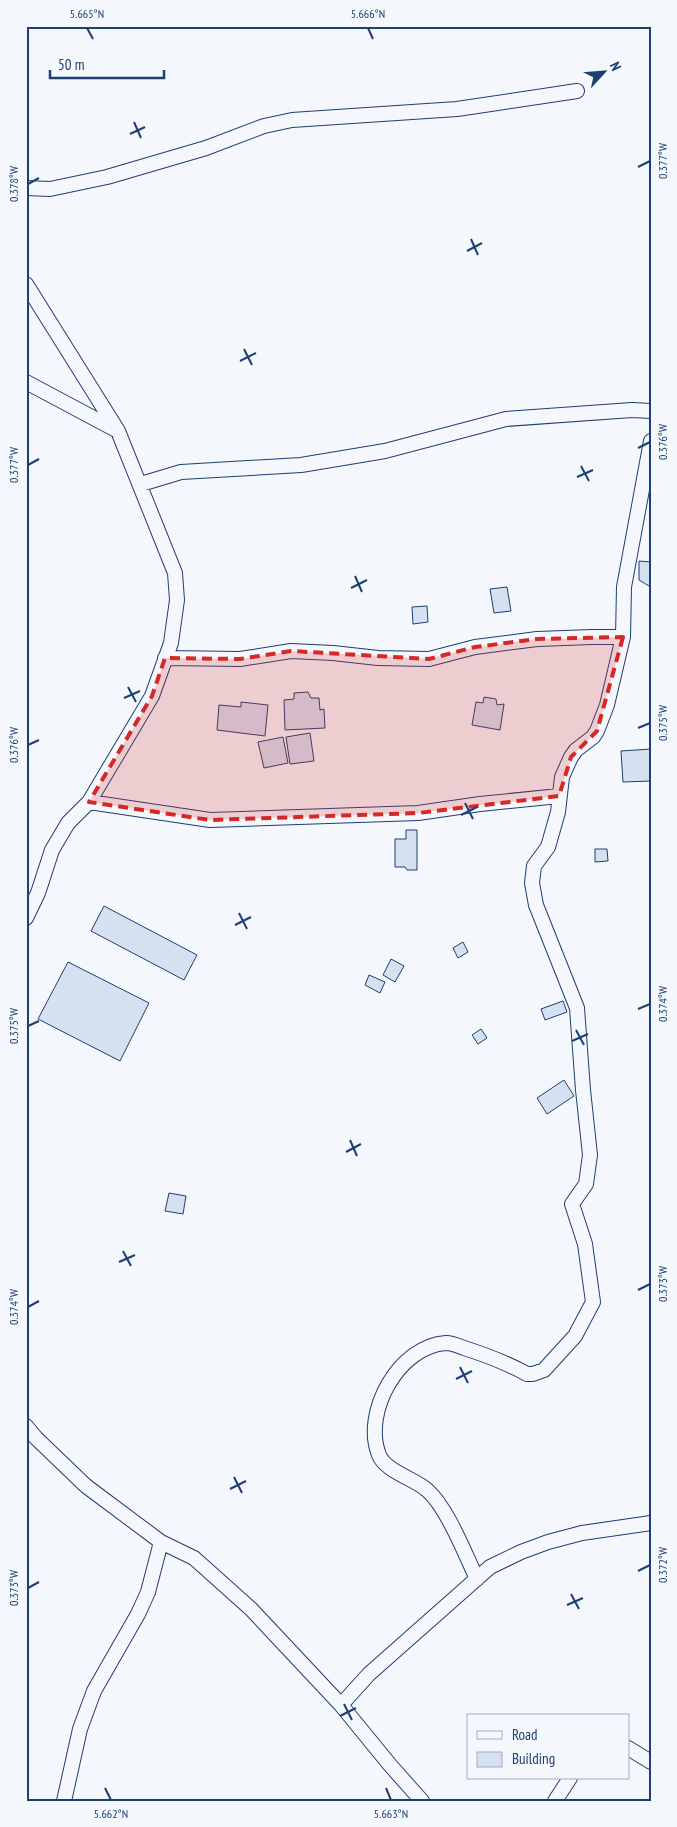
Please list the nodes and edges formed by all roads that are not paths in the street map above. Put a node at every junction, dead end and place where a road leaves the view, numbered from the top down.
1 (576, 90) dead end
2 (26, 188) edge
3 (26, 284) edge
4 (26, 382) edge
5 (651, 411) edge
6 (118, 431) junction
7 (651, 441) edge
8 (141, 484) junction
9 (623, 637) junction
10 (166, 658) junction
11 (560, 796) junction
12 (89, 802) junction
13 (26, 918) edge
14 (26, 1426) edge
15 (651, 1523) edge
16 (161, 1542) junction
17 (477, 1579) junction
18 (341, 1705) junction
19 (630, 1749) edge
20 (651, 1762) edge
21 (569, 1780) edge
22 (64, 1801) edge
23 (422, 1801) edge
24 (555, 1801) edge

1 - 2 street
3 - 6 street
4 - 6 street
5 - 8 street
6 - 8 street
7 - 9 street
8 - 10 street
9 - 10 street
9 - 11 street
10 - 12 street
11 - 12 street
11 - 17 street
12 - 13 street
14 - 16 street
15 - 17 street
16 - 18 street
16 - 22 street
17 - 18 street
18 - 23 street
19 - 20 street
21 - 24 street

